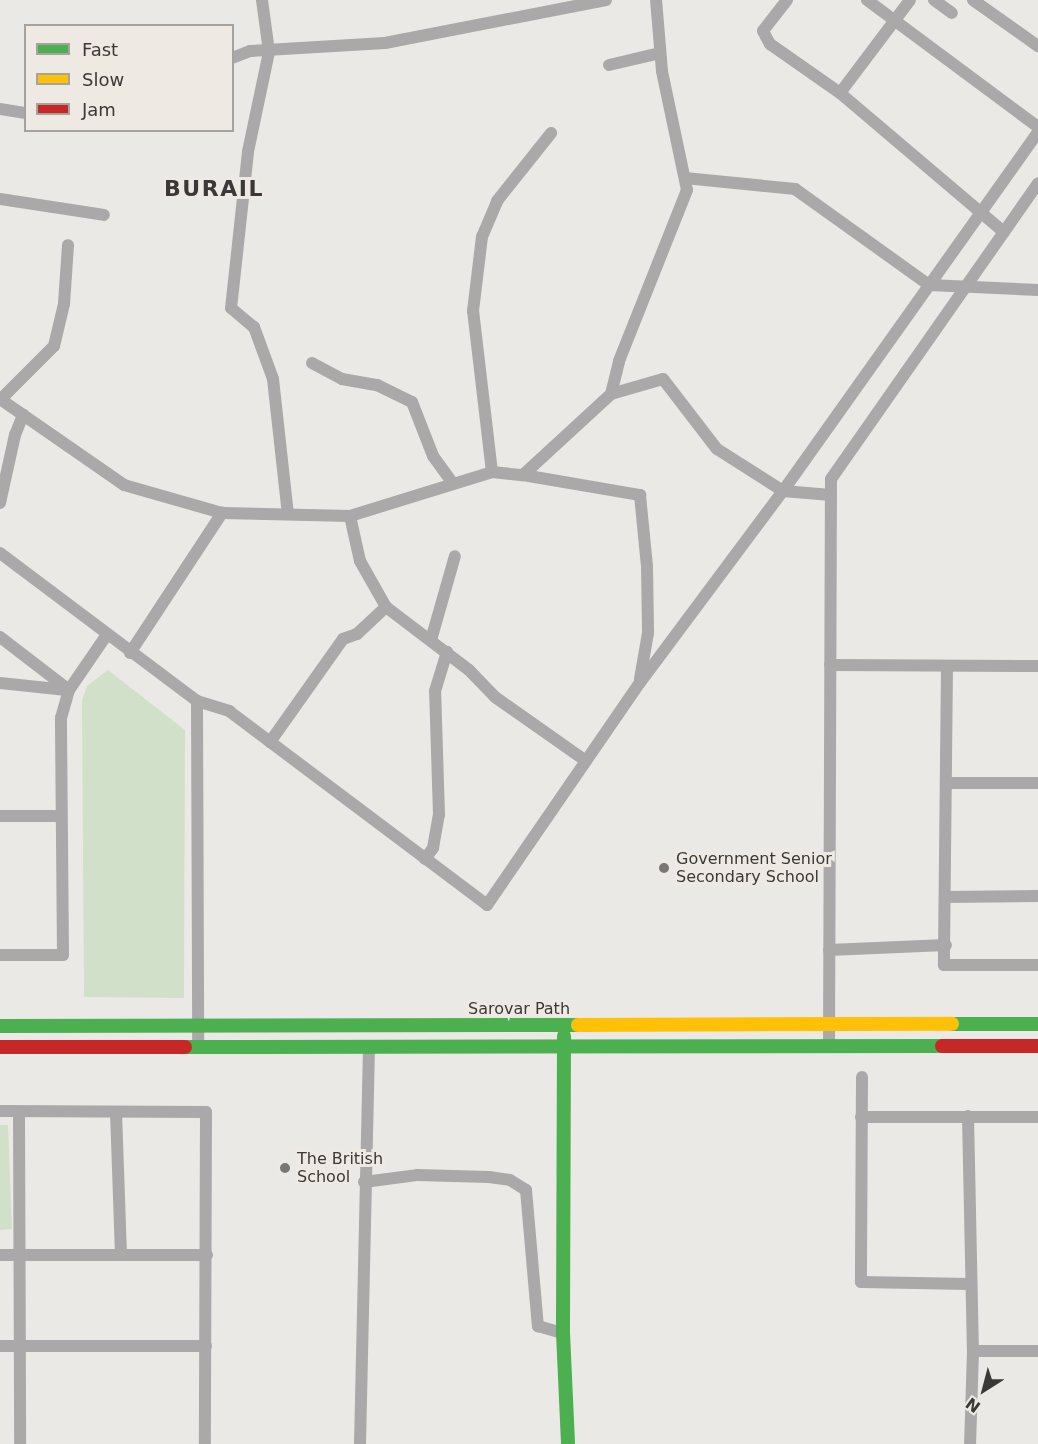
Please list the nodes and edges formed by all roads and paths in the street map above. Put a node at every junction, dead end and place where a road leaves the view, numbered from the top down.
1 (262, 0) edge
2 (606, 0) edge
3 (656, 0) edge
4 (787, 0) edge
5 (867, 0) edge
6 (910, 0) edge
7 (934, 0) edge
8 (973, 0) edge
9 (584, 2) edge
10 (952, 13) dead end
11 (895, 20) junction
12 (1038, 46) edge
13 (269, 52) junction
14 (660, 52) junction
15 (234, 57) edge
16 (609, 65) dead end
17 (840, 93) junction
18 (0, 109) edge
19 (24, 113) edge
20 (1038, 127) edge
21 (1038, 132) edge
22 (551, 133) dead end
23 (685, 178) junction
24 (1038, 183) edge
25 (0, 199) edge
26 (980, 213) junction
27 (104, 215) dead end
28 (1004, 232) junction
29 (68, 245) dead end
30 (929, 285) junction
31 (964, 290) junction
32 (1038, 290) edge
33 (312, 363) dead end
34 (611, 394) junction
35 (0, 400) edge
36 (23, 415) junction
37 (492, 472) junction
38 (523, 475) junction
39 (453, 484) junction
40 (783, 491) junction
41 (831, 495) junction
42 (0, 503) edge
43 (222, 513) junction
44 (288, 514) junction
45 (350, 516) junction
46 (0, 553) edge
47 (455, 556) dead end
48 (386, 607) junction
49 (106, 636) junction
50 (0, 637) edge
51 (431, 640) junction
52 (447, 652) junction
53 (130, 653) junction
54 (830, 665) junction
55 (947, 666) junction
56 (1038, 666) edge
57 (0, 683) edge
58 (639, 684) junction
59 (69, 690) junction
60 (197, 701) junction
61 (270, 742) junction
62 (586, 761) junction
63 (946, 783) junction
64 (1038, 783) edge
65 (0, 816) edge
66 (62, 816) junction
67 (425, 859) junction
68 (1038, 896) edge
69 (945, 897) junction
70 (946, 945) junction
71 (829, 950) junction
72 (0, 955) edge
73 (1038, 965) edge
74 (1038, 1024) edge
75 (829, 1025) junction
76 (0, 1026) edge
77 (198, 1026) junction
78 (564, 1026) junction
79 (829, 1046) junction
80 (1038, 1046) edge
81 (0, 1047) edge
82 (198, 1047) junction
83 (369, 1047) junction
84 (564, 1047) junction
85 (862, 1077) dead end
86 (0, 1111) edge
87 (19, 1112) junction
88 (116, 1112) junction
89 (968, 1116) junction
90 (1038, 1116) edge
91 (861, 1117) junction
92 (364, 1182) junction
93 (22, 1254) junction
94 (120, 1254) junction
95 (0, 1255) edge
96 (207, 1255) junction
97 (969, 1284) junction
98 (563, 1333) junction
99 (0, 1346) edge
100 (21, 1346) junction
101 (206, 1346) junction
102 (973, 1351) junction
103 (1038, 1351) edge
104 (20, 1444) edge
105 (205, 1444) edge
106 (360, 1444) edge
107 (568, 1444) edge
108 (970, 1444) edge

1 - 13 street
2 - 9 street
3 - 14 street
4 - 17 street
5 - 11 street
6 - 11 street
7 - 10 street
8 - 12 street
9 - 13 street
11 - 17 street
11 - 20 street
13 - 15 street
13 - 44 street
14 - 16 street
14 - 23 street
17 - 26 street
18 - 19 street
21 - 26 street
22 - 37 street
23 - 30 street
23 - 34 street
24 - 28 street
25 - 27 street
26 - 28 street
26 - 30 street
28 - 31 street
29 - 35 street
30 - 31 street
30 - 40 street
31 - 32 street
31 - 41 street
33 - 39 street
34 - 38 street
34 - 40 street
35 - 36 street
36 - 42 street
36 - 43 street
37 - 38 street
37 - 39 street
38 - 58 street
39 - 45 street
40 - 41 street
40 - 58 street
41 - 54 street
43 - 44 street
43 - 53 street
44 - 45 street
45 - 48 street
46 - 49 street
47 - 51 street
48 - 51 street
48 - 61 street
49 - 53 street
49 - 59 street
50 - 59 street
51 - 52 street
52 - 62 street
52 - 67 street
53 - 60 street
54 - 55 street
54 - 71 street
55 - 56 street
55 - 63 street
57 - 59 street
58 - 62 street
59 - 66 street
60 - 61 street
60 - 77 street
61 - 67 street
62 - 67 street
63 - 64 street
63 - 69 street
65 - 66 street
66 - 72 street
68 - 69 street
69 - 70 street
70 - 71 street
70 - 73 street
71 - 75 street
74 - 75 main road, Sarovar Path
75 - 78 main road, Sarovar Path
75 - 79 street
76 - 77 main road, Sarovar Path
77 - 78 main road, Sarovar Path
77 - 82 street
78 - 84 main road
79 - 80 main road
79 - 84 main road
81 - 82 main road
82 - 83 main road
83 - 84 main road
83 - 92 street
84 - 98 main road
85 - 91 street
86 - 87 street
87 - 88 street
87 - 93 street
88 - 94 street
88 - 96 street
89 - 90 street
89 - 91 street
89 - 97 street
91 - 97 street
92 - 98 street
92 - 106 street
93 - 94 street
93 - 95 street
93 - 100 street
94 - 96 street
96 - 101 street
97 - 102 street
98 - 107 main road
99 - 100 street
100 - 101 street
100 - 104 street
101 - 105 street
102 - 103 street
102 - 108 street

